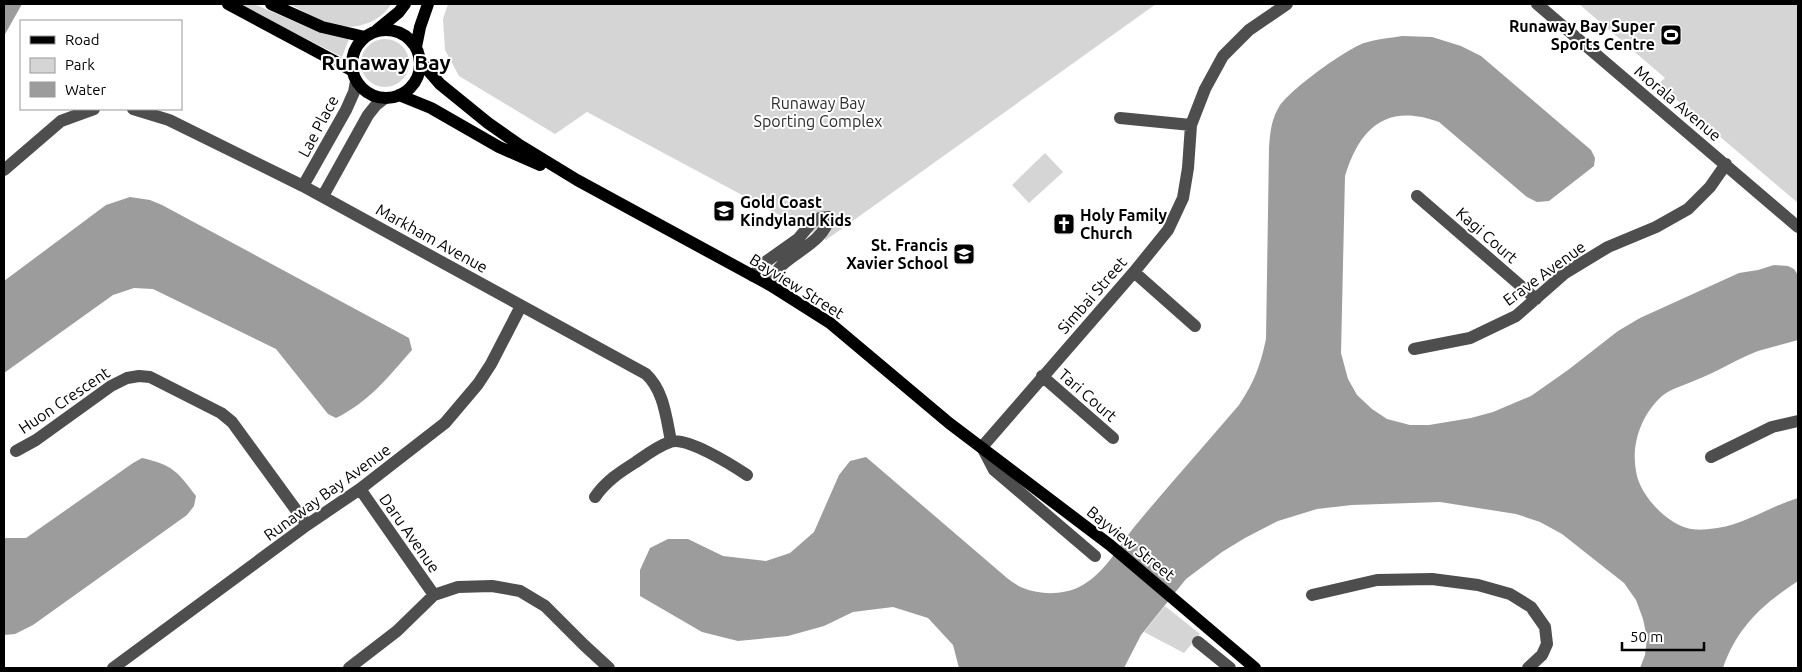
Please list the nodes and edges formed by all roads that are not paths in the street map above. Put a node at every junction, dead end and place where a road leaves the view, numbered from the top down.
1 (228, 4) edge
2 (271, 4) edge
3 (405, 4) edge
4 (428, 4) edge
5 (1287, 4) edge
6 (1537, 4) edge
7 (378, 30) junction
8 (365, 37) junction
9 (416, 47) junction
10 (420, 61) junction
11 (354, 76) junction
12 (399, 95) junction
13 (385, 98) junction
14 (91, 110) edge
15 (135, 110) edge
16 (1120, 118) dead end
17 (1191, 125) junction
18 (1726, 164) junction
19 (4, 170) edge
20 (577, 180) junction
21 (303, 186) junction
22 (323, 196) junction
23 (1416, 196) dead end
24 (1798, 227) edge
25 (1134, 272) junction
26 (753, 276) junction
27 (770, 285) junction
28 (1536, 299) junction
29 (521, 306) junction
30 (1195, 326) dead end
31 (1414, 349) dead end
32 (1042, 376) junction
33 (1798, 422) edge
34 (1113, 438) dead end
35 (671, 441) junction
36 (982, 447) junction
37 (16, 451) dead end
38 (1710, 458) dead end
39 (747, 475) dead end
40 (360, 489) junction
41 (596, 497) dead end
42 (308, 525) junction
43 (1095, 556) dead end
44 (434, 595) junction
45 (1312, 595) dead end
46 (1198, 642) dead end
47 (112, 668) edge
48 (349, 668) edge
49 (610, 668) edge
50 (1230, 668) edge
51 (1255, 668) edge
52 (1528, 668) edge

1 - 11 main road
2 - 8 main road
3 - 7 main road
4 - 9 main road
5 - 17 street, Simbai Street
6 - 18 street, Morala Avenue
7 - 8 main road
7 - 9 main road
8 - 11 main road
9 - 10 main road
10 - 12 main road
10 - 20 main road, Bayview Street
11 - 13 main road
11 - 21 street, Lae Place
12 - 13 main road
12 - 20 main road, Bayview Street
13 - 22 street
14 - 19 street
15 - 21 street, Markham Avenue
16 - 17 street
17 - 25 street, Simbai Street
18 - 24 street, Morala Avenue
18 - 28 street, Erave Avenue
20 - 26 main road, Bayview Street
21 - 22 street, Markham Avenue
22 - 29 street, Markham Avenue
23 - 28 street, Kagi Court
25 - 30 street
25 - 32 street, Simbai Street
26 - 27 main road, Bayview Street
26 - 27 street
27 - 36 main road, Bayview Street
28 - 31 street, Erave Avenue
29 - 35 street, Markham Avenue
29 - 40 street, Runaway Bay Avenue
32 - 34 street, Tari Court
32 - 36 street, Simbai Street
33 - 38 street
35 - 39 street
35 - 41 street
36 - 43 street, Bayview Street
36 - 51 main road, Bayview Street
37 - 42 street, Huon Crescent
40 - 42 street, Runaway Bay Avenue
40 - 44 street, Daru Avenue
42 - 47 street, Runaway Bay Avenue
44 - 48 street, Daru Avenue
44 - 49 street, Daru Avenue
45 - 52 street
46 - 50 street

